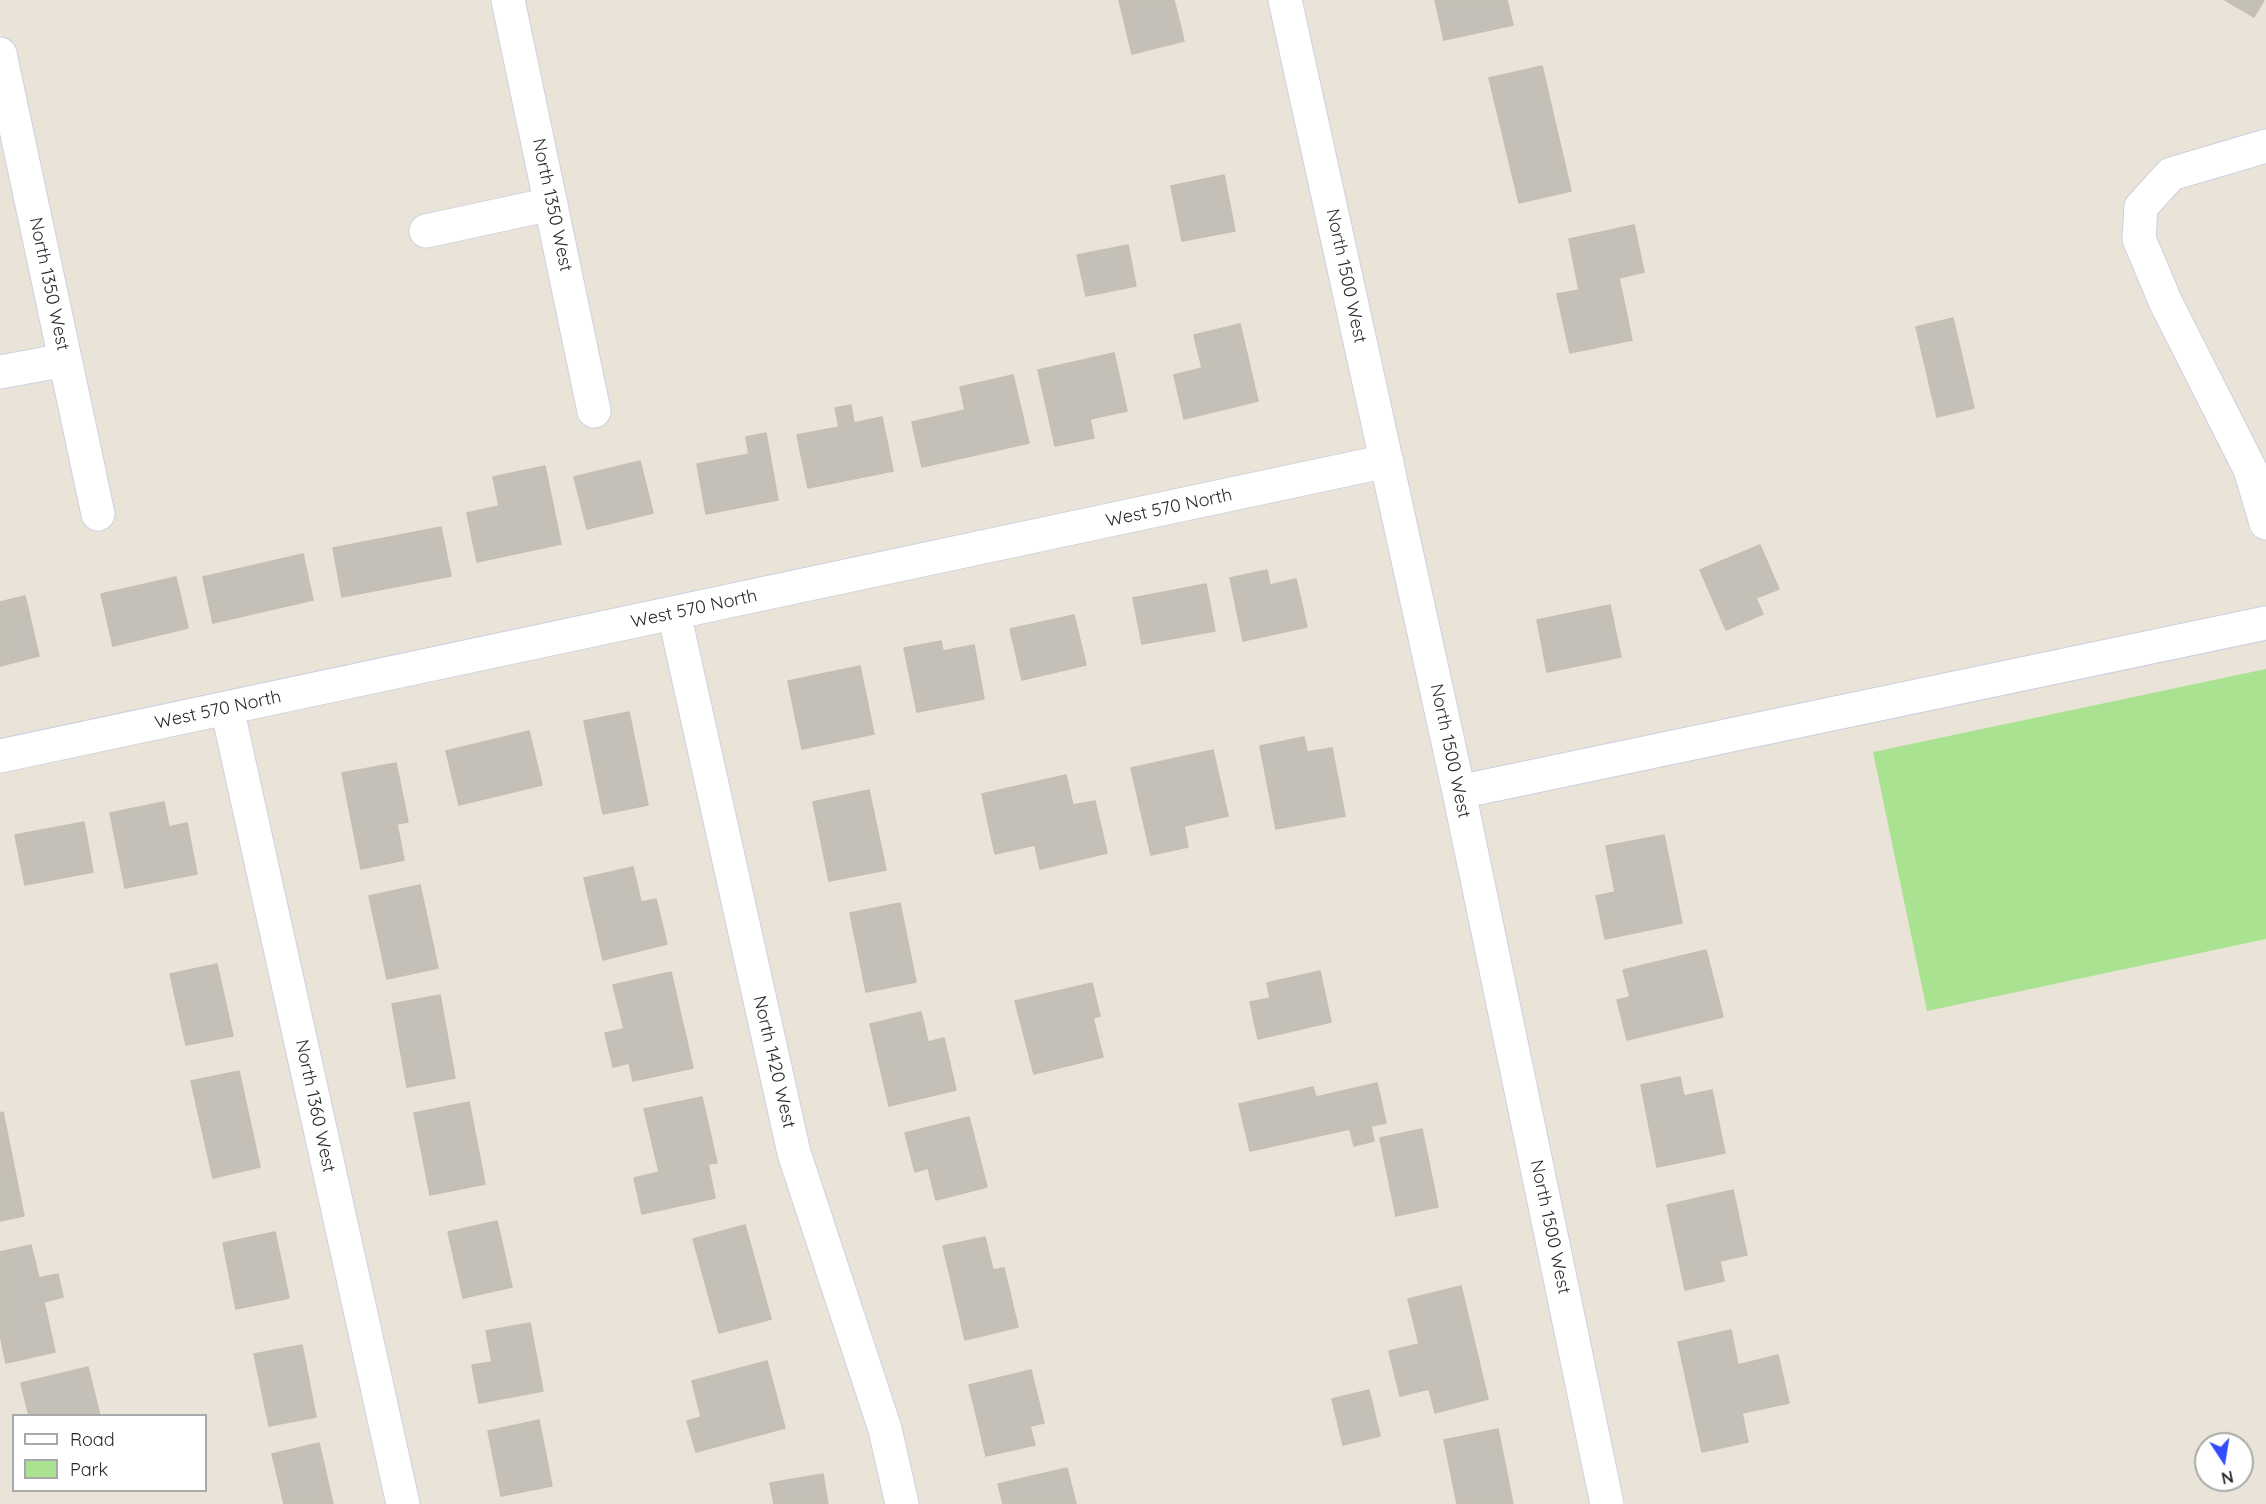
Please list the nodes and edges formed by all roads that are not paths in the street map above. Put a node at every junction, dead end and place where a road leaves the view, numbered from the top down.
1 (508, 0) edge
2 (1286, 0) edge
3 (0, 54) edge
4 (2266, 146) edge
5 (551, 204) junction
6 (426, 231) dead end
7 (65, 360) junction
8 (0, 372) edge
9 (594, 411) dead end
10 (1387, 461) junction
11 (98, 514) dead end
12 (2266, 523) edge
13 (674, 613) junction
14 (2266, 623) edge
15 (227, 708) junction
16 (0, 756) edge
17 (1459, 792) junction
18 (402, 1504) edge
19 (902, 1504) edge
20 (1607, 1504) edge

1 - 5 street, North 1350 West
2 - 10 street, North 1500 West
3 - 7 street, North 1350 West
4 - 12 street
5 - 6 street
5 - 9 street, North 1350 West
7 - 8 street
7 - 11 street, North 1350 West
10 - 13 street, West 570 North
10 - 17 street, North 1500 West
13 - 15 street, West 570 North
13 - 19 street, North 1420 West
14 - 17 street
15 - 16 street, West 570 North
15 - 18 street, North 1360 West
17 - 20 street, North 1500 West

